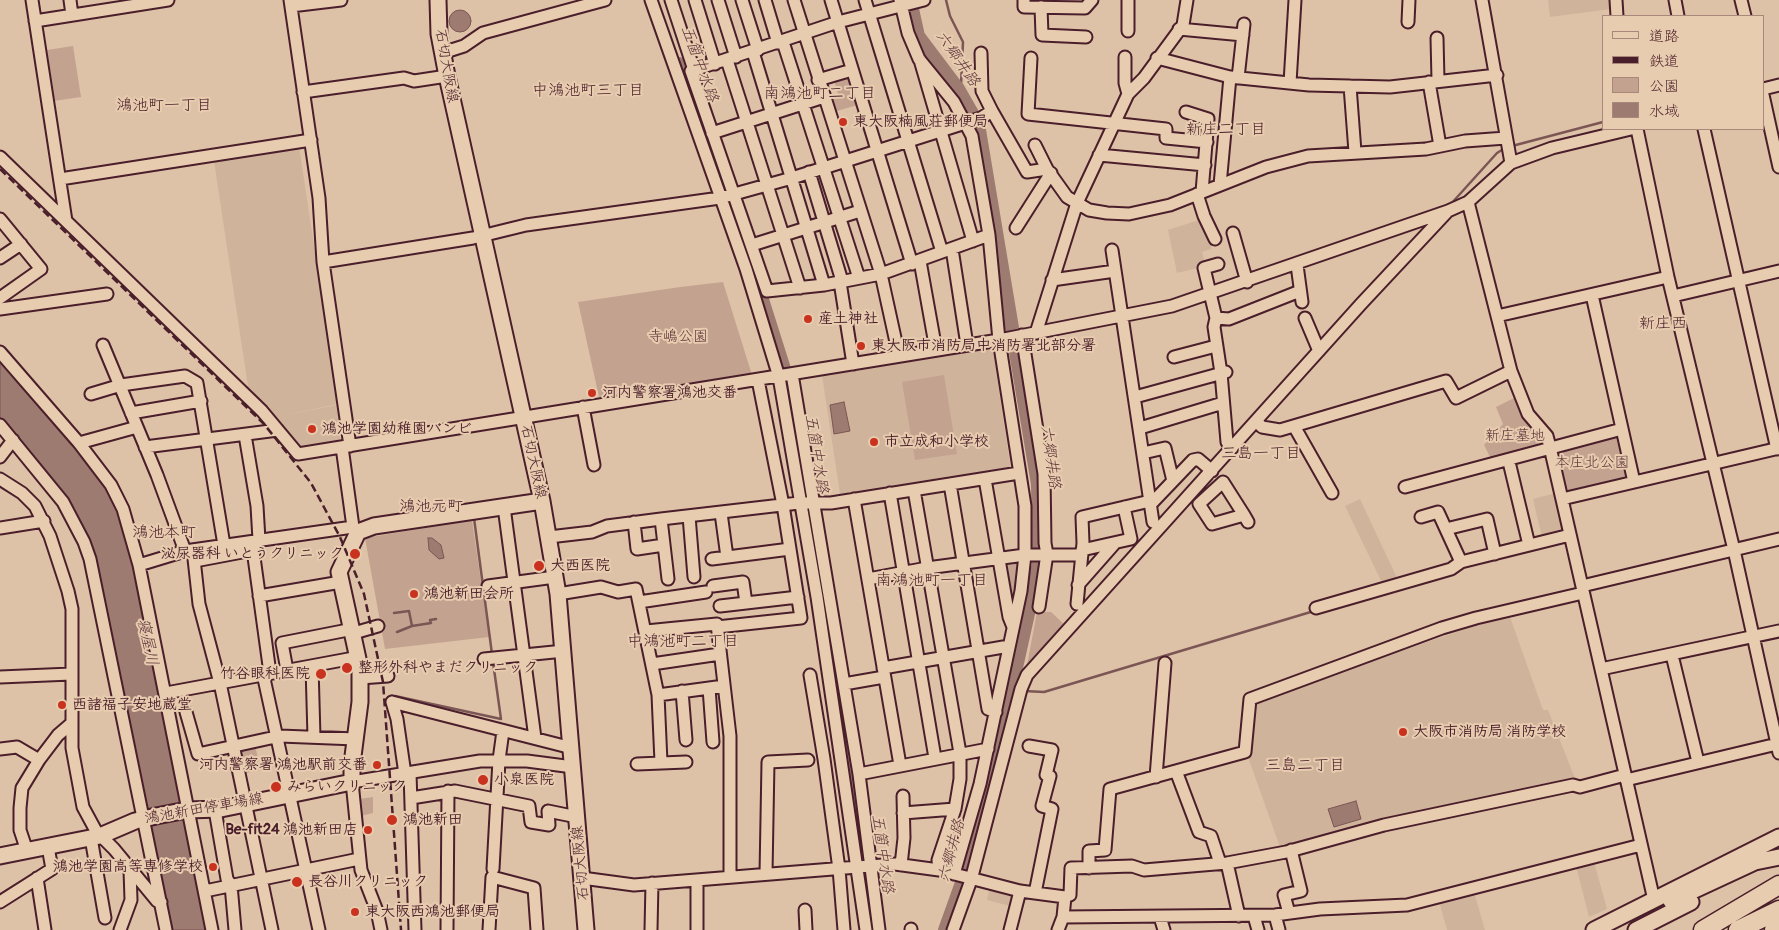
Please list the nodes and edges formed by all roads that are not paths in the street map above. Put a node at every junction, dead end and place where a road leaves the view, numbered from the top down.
1 (32, 0) edge
2 (70, 0) edge
3 (168, 0) edge
4 (341, 0) edge
5 (438, 0) edge
6 (605, 0) edge
7 (651, 0) edge
8 (693, 0) edge
9 (718, 0) edge
10 (742, 0) edge
11 (765, 0) edge
12 (794, 0) edge
13 (831, 0) edge
14 (865, 0) edge
15 (921, 0) edge
16 (1024, 0) edge
17 (1092, 0) edge
18 (1128, 0) edge
19 (1188, 0) edge
20 (1295, 0) edge
21 (1409, 0) edge
22 (1482, 0) edge
23 (1616, 0) edge
24 (1675, 0) edge
25 (1741, 0) edge
26 (139, 2) edge
27 (290, 3) edge
28 (672, 3) edge
29 (902, 3) edge
30 (105, 5) edge
31 (1041, 7) junction
32 (869, 13) junction
33 (72, 15) junction
34 (1618, 15) edge
35 (1678, 15) edge
36 (1745, 15) edge
37 (35, 21) junction
38 (838, 22) junction
39 (1408, 22) dead end
40 (1179, 29) junction
41 (1128, 31) dead end
42 (804, 34) junction
43 (1086, 36) dead end
44 (1437, 38) dead end
45 (780, 42) junction
46 (755, 51) junction
47 (442, 53) junction
48 (981, 53) dead end
49 (1125, 57) dead end
50 (732, 58) junction
51 (1031, 58) dead end
52 (1157, 58) junction
53 (919, 59) junction
54 (714, 64) junction
55 (694, 70) junction
56 (852, 70) junction
57 (1497, 75) junction
58 (447, 76) junction
59 (1234, 77) junction
60 (818, 80) junction
61 (1434, 81) junction
62 (1290, 83) junction
63 (1779, 85) edge
64 (1350, 86) junction
65 (1764, 89) edge
66 (303, 92) junction
67 (1128, 94) junction
68 (824, 97) junction
69 (1764, 100) edge
70 (802, 104) junction
71 (992, 111) junction
72 (1186, 112) dead end
73 (772, 114) junction
74 (747, 121) junction
75 (972, 121) junction
76 (1115, 122) junction
77 (1627, 130) edge
78 (1637, 130) edge
79 (1704, 130) edge
80 (940, 131) junction
81 (712, 133) junction
82 (1506, 138) junction
83 (311, 140) junction
84 (909, 141) junction
85 (1206, 142) junction
86 (1035, 145) dead end
87 (1440, 146) junction
88 (877, 151) junction
89 (1355, 152) junction
90 (1099, 155) junction
91 (0, 157) edge
92 (844, 160) junction
93 (1511, 163) junction
94 (1204, 165) junction
95 (823, 167) junction
96 (1779, 167) edge
97 (1049, 171) junction
98 (808, 172) junction
99 (792, 178) junction
100 (60, 179) junction
101 (768, 184) junction
102 (1220, 185) junction
103 (1200, 193) junction
104 (734, 194) junction
105 (721, 197) junction
106 (1468, 202) junction
107 (1077, 203) junction
108 (860, 210) junction
109 (1448, 211) junction
110 (840, 217) junction
111 (66, 221) junction
112 (1, 222) edge
113 (824, 222) junction
114 (807, 228) junction
115 (1016, 228) dead end
116 (1233, 233) dead end
117 (483, 235) junction
118 (784, 235) junction
119 (989, 235) junction
120 (1215, 239) dead end
121 (973, 241) junction
122 (21, 244) junction
123 (752, 245) junction
124 (1112, 250) dead end
125 (947, 251) junction
126 (0, 258) edge
127 (323, 262) junction
128 (916, 262) junction
129 (1218, 264) dead end
130 (1297, 265) junction
131 (1115, 271) junction
132 (1779, 271) edge
133 (881, 274) junction
134 (1668, 277) junction
135 (859, 278) junction
136 (1052, 280) junction
137 (1738, 280) junction
138 (841, 282) junction
139 (1247, 282) junction
140 (824, 285) junction
141 (800, 288) junction
142 (107, 294) dead end
143 (1210, 294) junction
144 (1592, 294) junction
145 (1673, 296) junction
146 (0, 298) edge
147 (0, 308) edge
148 (1497, 316) junction
149 (1123, 317) junction
150 (1216, 318) junction
151 (1305, 318) dead end
152 (1036, 333) junction
153 (1021, 336) junction
154 (1003, 339) junction
155 (103, 345) dead end
156 (967, 345) junction
157 (1216, 346) junction
158 (936, 350) junction
159 (1319, 351) junction
160 (0, 352) edge
161 (899, 356) junction
162 (1174, 357) dead end
163 (853, 364) junction
164 (1511, 371) junction
165 (1223, 373) junction
166 (785, 376) junction
167 (758, 380) junction
168 (121, 385) junction
169 (91, 394) dead end
170 (1135, 396) junction
171 (200, 401) junction
172 (1223, 403) junction
173 (583, 407) junction
174 (131, 413) junction
175 (524, 418) junction
176 (1256, 422) junction
177 (0, 425) edge
178 (1294, 426) junction
179 (137, 427) junction
180 (1140, 428) junction
181 (1622, 429) junction
182 (278, 430) junction
183 (245, 435) junction
184 (207, 439) junction
185 (13, 440) junction
186 (79, 443) junction
187 (346, 446) junction
188 (145, 447) junction
189 (1550, 447) junction
190 (1232, 448) junction
191 (1778, 448) edge
192 (1143, 453) junction
193 (0, 458) edge
194 (1713, 464) junction
195 (594, 465) dead end
196 (1510, 466) dead end
197 (1020, 473) junction
198 (1209, 474) junction
199 (0, 479) edge
200 (984, 479) junction
201 (1173, 481) junction
202 (1634, 482) junction
203 (950, 484) junction
204 (1405, 487) dead end
205 (1216, 488) junction
206 (914, 490) junction
207 (890, 493) junction
208 (1332, 493) dead end
209 (854, 499) junction
210 (1562, 499) junction
211 (542, 501) junction
212 (808, 503) junction
213 (1150, 503) junction
214 (783, 505) junction
215 (504, 507) junction
216 (1124, 507) junction
217 (721, 513) junction
218 (689, 516) junction
219 (1421, 516) dead end
220 (661, 519) junction
221 (44, 522) junction
222 (634, 522) junction
223 (1153, 522) dead end
224 (0, 528) edge
225 (356, 529) junction
226 (1446, 529) junction
227 (1570, 535) junction
228 (549, 538) junction
229 (1779, 539) edge
230 (1115, 543) junction
231 (224, 545) junction
232 (256, 545) junction
233 (664, 545) junction
234 (1528, 545) junction
235 (790, 549) junction
236 (1734, 550) junction
237 (1082, 552) junction
238 (191, 554) junction
239 (1495, 554) junction
240 (1025, 555) junction
241 (1045, 555) junction
242 (727, 557) junction
243 (712, 558) dead end
244 (998, 558) junction
245 (1461, 562) junction
246 (963, 563) junction
247 (139, 565) junction
248 (927, 568) junction
249 (903, 572) junction
250 (555, 577) junction
251 (694, 577) dead end
252 (668, 579) dead end
253 (868, 579) junction
254 (341, 582) junction
255 (514, 583) junction
256 (1078, 585) junction
257 (488, 586) dead end
258 (1583, 589) junction
259 (558, 594) junction
260 (259, 596) junction
261 (817, 597) junction
262 (798, 599) junction
263 (639, 602) junction
264 (746, 603) junction
265 (1077, 604) dead end
266 (720, 606) dead end
267 (1039, 607) dead end
268 (1316, 608) dead end
269 (378, 626) dead end
270 (717, 627) junction
271 (1014, 628) junction
272 (353, 631) junction
273 (646, 631) junction
274 (1779, 631) edge
275 (1753, 637) junction
276 (1009, 646) junction
277 (564, 651) junction
278 (978, 652) junction
279 (524, 654) junction
280 (720, 654) junction
281 (1672, 655) junction
282 (359, 657) junction
283 (943, 658) junction
284 (484, 659) dead end
285 (919, 662) junction
286 (1165, 663) dead end
287 (652, 664) junction
288 (312, 666) junction
289 (1600, 669) junction
290 (287, 670) junction
291 (884, 672) junction
292 (71, 674) junction
293 (266, 674) junction
294 (810, 675) dead end
295 (388, 676) dead end
296 (0, 677) edge
297 (360, 678) junction
298 (220, 683) junction
299 (844, 684) junction
300 (724, 686) junction
301 (709, 688) junction
302 (682, 691) junction
303 (166, 693) junction
304 (658, 695) junction
305 (186, 712) dead end
306 (996, 712) junction
307 (72, 723) junction
308 (503, 731) junction
309 (277, 737) junction
310 (314, 738) junction
311 (535, 738) junction
312 (356, 739) junction
313 (686, 740) dead end
314 (713, 742) dead end
315 (1029, 746) dead end
316 (233, 747) junction
317 (572, 748) junction
318 (988, 748) junction
319 (0, 749) edge
320 (1778, 749) edge
321 (960, 754) junction
322 (935, 758) junction
323 (39, 760) junction
324 (499, 760) junction
325 (808, 760) dead end
326 (661, 762) junction
327 (686, 762) dead end
328 (1698, 762) junction
329 (637, 764) dead end
330 (900, 765) junction
331 (573, 767) junction
332 (1176, 771) junction
333 (407, 773) junction
334 (859, 774) junction
335 (1156, 776) junction
336 (1626, 777) junction
337 (352, 782) junction
338 (448, 791) junction
339 (289, 794) junction
340 (903, 796) dead end
341 (411, 798) junction
342 (497, 800) junction
343 (245, 804) junction
344 (955, 809) junction
345 (188, 810) junction
346 (215, 810) junction
347 (903, 813) junction
348 (577, 816) junction
349 (145, 819) junction
350 (95, 837) junction
351 (1779, 837) edge
352 (1641, 846) junction
353 (48, 847) junction
354 (1291, 850) junction
355 (27, 851) junction
356 (0, 856) edge
357 (1779, 858) edge
358 (359, 859) junction
359 (1223, 863) junction
360 (871, 865) junction
361 (901, 865) junction
362 (858, 867) junction
363 (1089, 868) junction
364 (493, 869) dead end
365 (839, 869) junction
366 (130, 870) junction
367 (307, 870) junction
368 (940, 870) junction
369 (766, 874) junction
370 (954, 874) junction
371 (730, 877) junction
372 (38, 878) junction
373 (582, 878) junction
374 (261, 879) junction
375 (969, 879) junction
376 (697, 880) junction
377 (652, 883) junction
378 (231, 885) junction
379 (1779, 885) edge
380 (205, 891) junction
381 (1020, 891) junction
382 (1035, 893) junction
383 (1779, 894) edge
384 (1064, 896) junction
385 (1654, 900) junction
386 (0, 902) edge
387 (161, 902) junction
388 (805, 910) dead end
389 (1779, 910) edge
390 (1289, 914) junction
391 (1275, 915) junction
392 (1239, 916) junction
393 (1254, 916) junction
394 (1063, 917) junction
395 (1160, 917) junction
396 (105, 918) dead end
397 (1615, 920) junction
398 (1779, 928) edge
399 (45, 930) edge
400 (120, 930) edge
401 (166, 930) edge
402 (212, 930) edge
403 (235, 930) edge
404 (272, 930) edge
405 (319, 930) edge
406 (381, 930) edge
407 (415, 930) edge
408 (446, 930) edge
409 (489, 930) edge
410 (537, 930) edge
411 (586, 930) edge
412 (651, 930) edge
413 (697, 930) edge
414 (806, 930) edge
415 (844, 930) edge
416 (866, 930) edge
417 (879, 930) edge
418 (953, 930) edge
419 (1010, 930) edge
420 (1058, 930) edge
421 (1164, 930) edge
422 (1258, 930) edge
423 (1279, 930) edge
424 (1594, 930) edge
425 (1636, 930) edge
426 (1703, 930) edge
427 (1713, 930) edge
428 (1738, 930) edge
429 (1774, 930) edge

1 - 37 street
2 - 33 street
3 - 26 street
4 - 27 street
5 - 47 main road, 石切大阪線
6 - 47 street
7 - 105 street
8 - 28 street
8 - 54 street
9 - 50 street
10 - 46 street
11 - 45 street
12 - 42 street
13 - 38 street
14 - 32 street
15 - 29 street
16 - 31 street
17 - 31 street
18 - 41 street
19 - 40 street
20 - 62 street
21 - 39 street
22 - 57 street
23 - 34 street
24 - 35 street
25 - 36 street
26 - 30 street
27 - 66 street
28 - 55 street
29 - 32 street
29 - 53 street
30 - 33 street
31 - 43 street
32 - 38 street
32 - 84 street
33 - 37 street
37 - 100 street
38 - 42 street
38 - 56 street
40 - 52 street
40 - 59 street
42 - 45 street
42 - 60 street
44 - 61 street
45 - 46 street
45 - 70 street
46 - 50 street
46 - 73 street
47 - 58 main road, 石切大阪線
48 - 71 street
49 - 67 street
50 - 54 street
50 - 74 street
51 - 76 street
52 - 59 street
52 - 67 street
53 - 75 street
53 - 80 street
54 - 55 street
55 - 81 street
56 - 60 street
56 - 88 street
57 - 61 street
57 - 82 street
58 - 66 street
58 - 117 main road, 石切大阪線
59 - 62 street
59 - 102 street
60 - 68 street
61 - 64 street
61 - 87 street
62 - 64 street
63 - 65 street
64 - 89 street
66 - 83 street
67 - 76 street
68 - 70 street
68 - 92 street
69 - 96 street
70 - 73 street
70 - 95 street
71 - 75 street
71 - 97 street
72 - 85 street
73 - 74 street
73 - 99 street
74 - 81 street
74 - 101 street
75 - 80 street
75 - 119 street
76 - 85 street
76 - 90 street
77 - 93 street
78 - 134 street
79 - 137 street
80 - 84 street
80 - 121 street
81 - 104 street
82 - 87 street
82 - 93 street
83 - 100 street
83 - 127 street
84 - 88 street
84 - 125 street
85 - 94 street
86 - 97 street
87 - 89 street
88 - 92 street
88 - 128 street
89 - 102 street
90 - 94 street
90 - 107 street
91 - 111 street
92 - 95 street
92 - 108 street
93 - 106 street
94 - 103 street
95 - 98 street
95 - 110 street
97 - 107 street
97 - 115 street
98 - 99 street
98 - 113 street
99 - 101 street
99 - 114 street
100 - 111 street
101 - 104 street
101 - 118 street
102 - 103 street
103 - 107 street
103 - 120 street
104 - 105 street
104 - 123 street
105 - 117 street
105 - 166 street
106 - 109 street
106 - 148 street
107 - 136 street
108 - 110 street
108 - 133 street
109 - 130 street
109 - 159 street
110 - 113 street
110 - 135 street
111 - 182 street
112 - 122 street
113 - 114 street
113 - 138 street
114 - 118 street
114 - 140 street
116 - 139 street
117 - 127 street
117 - 175 main road, 石切大阪線
118 - 123 street
118 - 141 street
119 - 121 street
119 - 154 street
121 - 125 street
122 - 126 street
122 - 146 street
123 - 141 street
124 - 131 street
125 - 128 street
125 - 156 street
127 - 187 street
128 - 133 street
128 - 158 street
129 - 143 street
130 - 139 street
130 - 150 street
131 - 136 street
131 - 149 street
132 - 137 street
133 - 135 street
133 - 161 street
134 - 144 street
134 - 145 street
135 - 138 street
136 - 152 street
137 - 145 street
137 - 191 street
138 - 140 street
138 - 163 street
139 - 143 street
140 - 141 street
142 - 147 street
143 - 149 street
143 - 150 street
144 - 148 street
144 - 181 street
145 - 194 street
148 - 164 street
149 - 152 street
149 - 170 street
150 - 157 street
151 - 159 street
152 - 153 street
153 - 154 street
153 - 241 street
154 - 156 street
154 - 197 street
155 - 168 street
156 - 158 street
157 - 162 street
157 - 165 street
158 - 161 street
159 - 176 street
160 - 186 street
161 - 163 street
163 - 166 street
164 - 178 street
164 - 189 street
165 - 170 street
165 - 172 street
166 - 167 street
166 - 212 street
167 - 173 street
167 - 214 street
168 - 169 street
168 - 171 street
168 - 174 street
170 - 180 street
171 - 174 street
171 - 184 street
172 - 180 street
172 - 190 street
173 - 175 street
173 - 195 street
174 - 179 street
175 - 187 street
175 - 211 main road, 石切大阪線
176 - 178 street
176 - 190 street
177 - 185 street
178 - 208 street
179 - 186 street
179 - 188 street
180 - 192 street
181 - 189 street
181 - 202 street
182 - 183 street
182 - 187 street
183 - 184 street
183 - 232 street
184 - 188 street
184 - 231 street
185 - 193 street
185 - 349 street
186 - 247 street
187 - 225 street
188 - 238 street
189 - 204 street
189 - 210 street
190 - 198 street
191 - 194 street
192 - 201 street
192 - 213 street
194 - 202 street
194 - 236 street
196 - 234 street
197 - 200 street
197 - 240 street
198 - 201 street
198 - 205 street
198 - 375 street
199 - 221 street
200 - 203 street
200 - 244 street
201 - 213 street
202 - 210 street
203 - 206 street
203 - 246 street
205 - 205 street
206 - 207 street
206 - 248 street
207 - 209 street
207 - 249 street
209 - 212 street
209 - 253 street
210 - 227 street
211 - 215 main road
211 - 228 main road, 石切大阪線
212 - 214 street
212 - 261 street
212 - 299 street
213 - 216 street
213 - 223 street
214 - 217 street
214 - 235 street
215 - 225 main road
215 - 255 street
216 - 230 street
216 - 237 street
217 - 218 street
217 - 242 street
218 - 220 street
218 - 251 street
219 - 226 street
220 - 222 street
220 - 233 street
221 - 224 street
221 - 292 street
222 - 228 street
222 - 233 street
225 - 232 street
225 - 254 main road
226 - 239 street
226 - 245 street
227 - 234 street
227 - 258 street
228 - 250 main road, 石切大阪線
229 - 236 street
230 - 237 street
230 - 256 street
231 - 232 street
231 - 238 street
232 - 238 street
232 - 260 street
233 - 252 street
234 - 239 street
235 - 242 street
235 - 262 street
236 - 258 street
236 - 275 street
237 - 241 street
237 - 256 street
238 - 247 street
238 - 298 street
239 - 245 street
240 - 241 street
240 - 244 street
240 - 271 street
241 - 267 street
242 - 243 street
244 - 246 street
244 - 271 street
245 - 268 street
246 - 248 street
246 - 278 street
247 - 303 street
248 - 249 street
248 - 283 street
249 - 253 street
249 - 285 street
250 - 255 street
250 - 259 main road, 石切大阪線
253 - 291 street
254 - 260 street
254 - 272 main road
255 - 257 street
255 - 279 street
256 - 265 street
258 - 289 street
258 - 332 street
259 - 263 street
259 - 277 main road, 石切大阪線
260 - 293 street
261 - 262 street
261 - 362 street
262 - 264 street
262 - 270 street
263 - 264 street
263 - 273 street
264 - 266 street
269 - 272 street
270 - 273 street
270 - 280 street
271 - 276 street
272 - 282 main road
272 - 290 street
273 - 287 street
274 - 275 street
275 - 281 street
275 - 320 street
276 - 278 street
276 - 306 street
277 - 279 street
277 - 317 main road, 石切大阪線
278 - 283 street
278 - 306 street
279 - 284 street
279 - 311 street
280 - 287 street
280 - 300 street
281 - 289 street
281 - 328 street
282 - 288 street
282 - 297 main road
283 - 285 street
283 - 321 street
285 - 291 street
285 - 322 street
286 - 335 street
287 - 304 street
288 - 290 street
288 - 310 street
289 - 336 street
290 - 293 street
291 - 299 street
291 - 330 street
292 - 296 street
292 - 307 street
293 - 298 street
293 - 309 street
294 - 365 street
295 - 297 street
297 - 312 main road
298 - 303 street
298 - 316 street
299 - 334 street
300 - 301 street
300 - 371 street
301 - 302 street
301 - 314 street
302 - 304 street
302 - 313 street
303 - 345 street
304 - 326 street
305 - 316 street
306 - 318 street
307 - 323 street
307 - 350 street
308 - 311 street
308 - 324 street
308 - 333 street
309 - 310 street
309 - 316 street
309 - 339 street
310 - 312 street
311 - 317 street
312 - 337 main road
315 - 382 street
316 - 343 street
317 - 331 main road, 石切大阪線
318 - 321 street
318 - 370 street
319 - 323 street
320 - 328 street
321 - 322 street
321 - 344 street
322 - 330 street
323 - 355 street
324 - 331 street
324 - 333 street
324 - 342 street
325 - 369 street
326 - 327 street
326 - 329 street
328 - 336 street
330 - 334 street
331 - 348 main road, 石切大阪線
332 - 335 street
332 - 359 street
333 - 337 street
333 - 341 street
334 - 360 street
335 - 363 street
336 - 352 street
336 - 354 street
337 - 339 main road, 鴻池新田停車場線
337 - 358 street
338 - 341 street
338 - 342 street
338 - 408 street
339 - 343 main road, 鴻池新田停車場線
339 - 367 street
340 - 347 street
341 - 407 street
342 - 348 street
342 - 364 street
343 - 346 main road, 鴻池新田停車場線
343 - 374 street
344 - 347 street
344 - 368 street
345 - 346 main road, 鴻池新田停車場線
345 - 349 main road, 鴻池新田停車場線
345 - 380 street
346 - 378 street
347 - 361 street
348 - 373 main road, 石切大阪線
349 - 350 main road, 鴻池新田停車場線
349 - 387 street
350 - 353 main road, 鴻池新田停車場線
350 - 366 street
350 - 396 street
351 - 385 main road
352 - 385 street
352 - 390 street
353 - 355 main road, 鴻池新田停車場線
353 - 372 street
354 - 359 street
354 - 390 street
355 - 356 main road, 鴻池新田停車場線
357 - 397 main road
357 - 425 main road
358 - 367 street
358 - 406 street
359 - 363 street
359 - 392 street
360 - 361 street
360 - 362 street
360 - 417 street
361 - 368 street
362 - 365 street
362 - 416 street
363 - 384 street
365 - 369 street
365 - 415 street
366 - 387 street
366 - 400 street
367 - 374 street
367 - 405 street
368 - 370 street
369 - 371 street
370 - 375 street
371 - 376 street
372 - 386 street
372 - 399 street
373 - 377 street
373 - 411 main road, 石切大阪線
374 - 378 street
374 - 404 street
375 - 381 street
375 - 418 street
376 - 377 street
376 - 413 street
377 - 412 street
378 - 380 street
378 - 403 street
379 - 426 highway
380 - 402 street
381 - 382 street
381 - 419 street
382 - 384 street
383 - 427 highway
384 - 394 street
385 - 397 main road
387 - 401 street
388 - 414 street
389 - 428 highway
390 - 391 street
391 - 393 street
391 - 423 street
392 - 393 street
392 - 395 street
393 - 422 street
394 - 395 street
394 - 420 street
395 - 421 street
397 - 424 main road
398 - 429 highway
409 - 410 street

